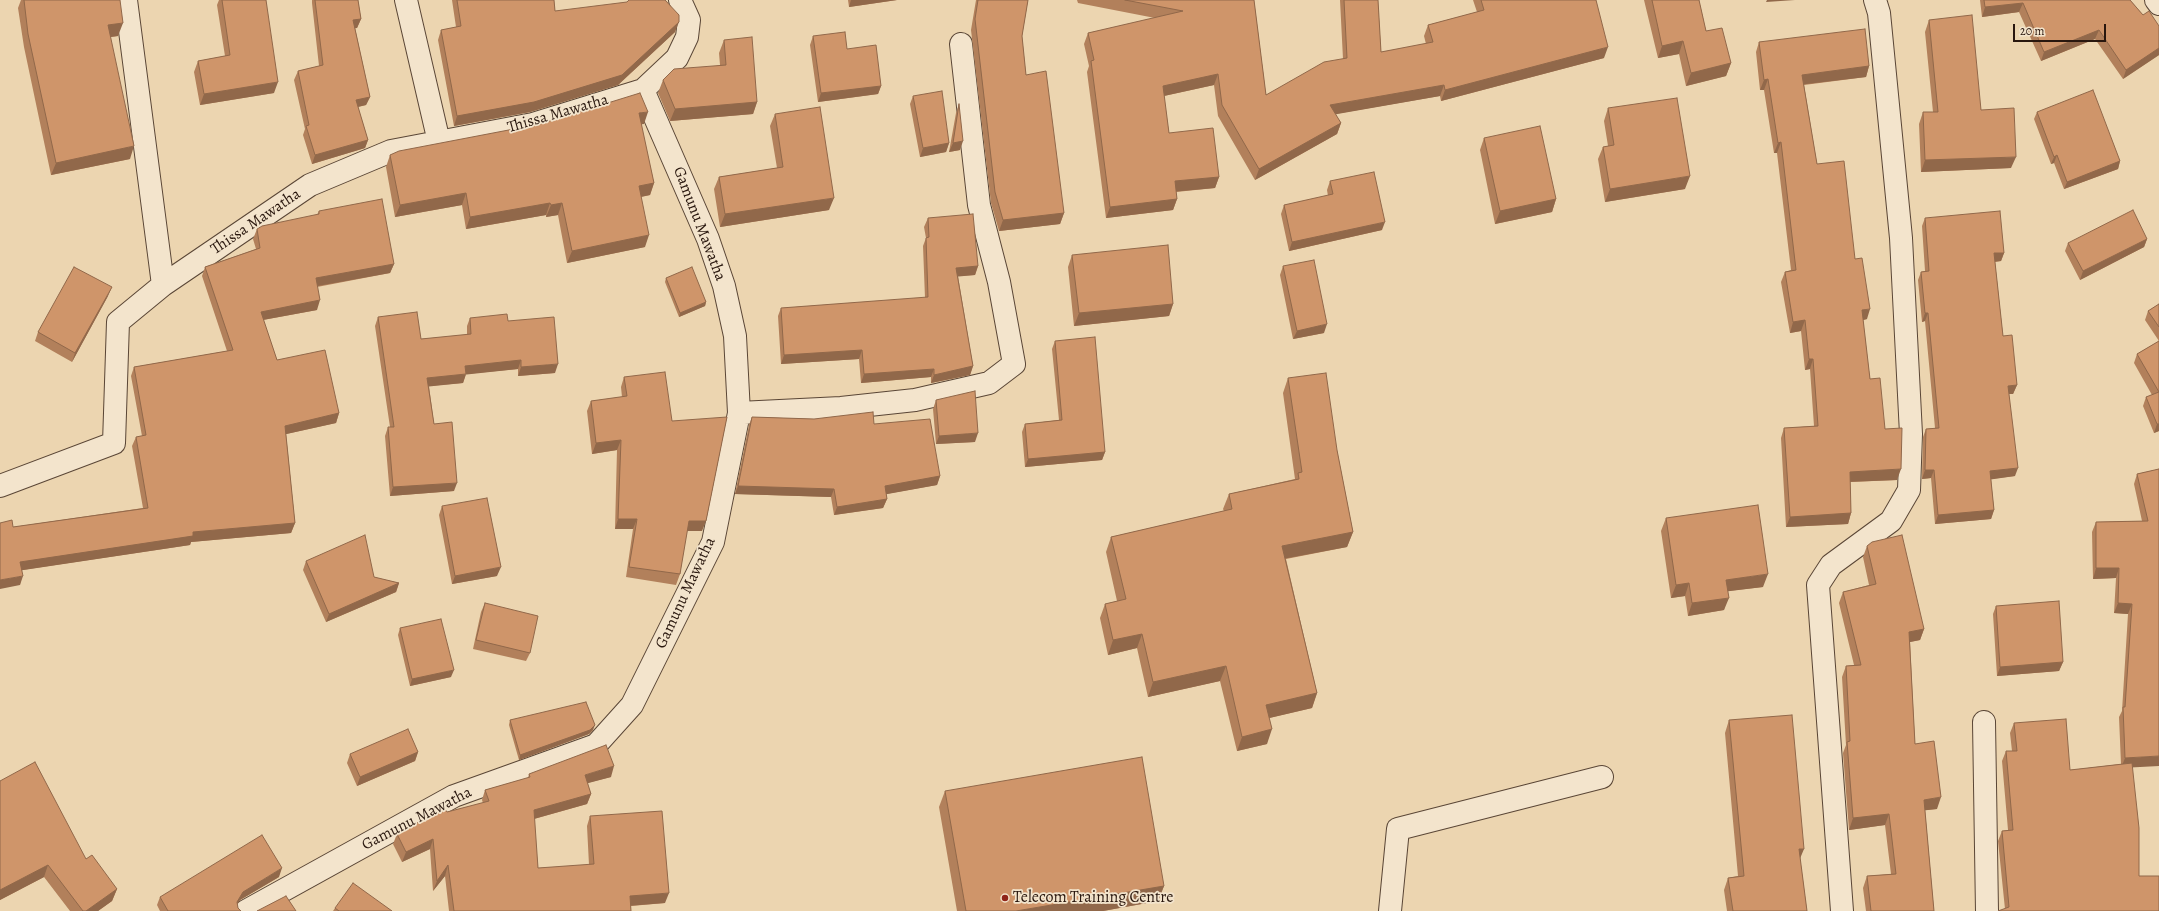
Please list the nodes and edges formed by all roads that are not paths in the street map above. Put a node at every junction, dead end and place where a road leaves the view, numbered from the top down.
1 (126, 0) edge
2 (406, 0) edge
3 (680, 0) edge
4 (1875, 0) edge
5 (2156, 0) edge
6 (2159, 4) edge
7 (961, 44) dead end
8 (643, 90) junction
9 (439, 142) junction
10 (163, 285) junction
11 (739, 413) junction
12 (0, 486) edge
13 (1984, 722) dead end
14 (1602, 776) dead end
15 (246, 911) edge
16 (1390, 911) edge
17 (1842, 911) edge
18 (1987, 911) edge

1 - 10 street
2 - 9 street
3 - 8 street
4 - 17 street
5 - 6 street
7 - 11 street
8 - 9 street, Thissa Mawatha
8 - 11 street, Gamunu Mawatha
9 - 10 street, Thissa Mawatha
10 - 12 street, Thissa Mawatha
11 - 15 street, Gamunu Mawatha
13 - 18 street
14 - 16 street

